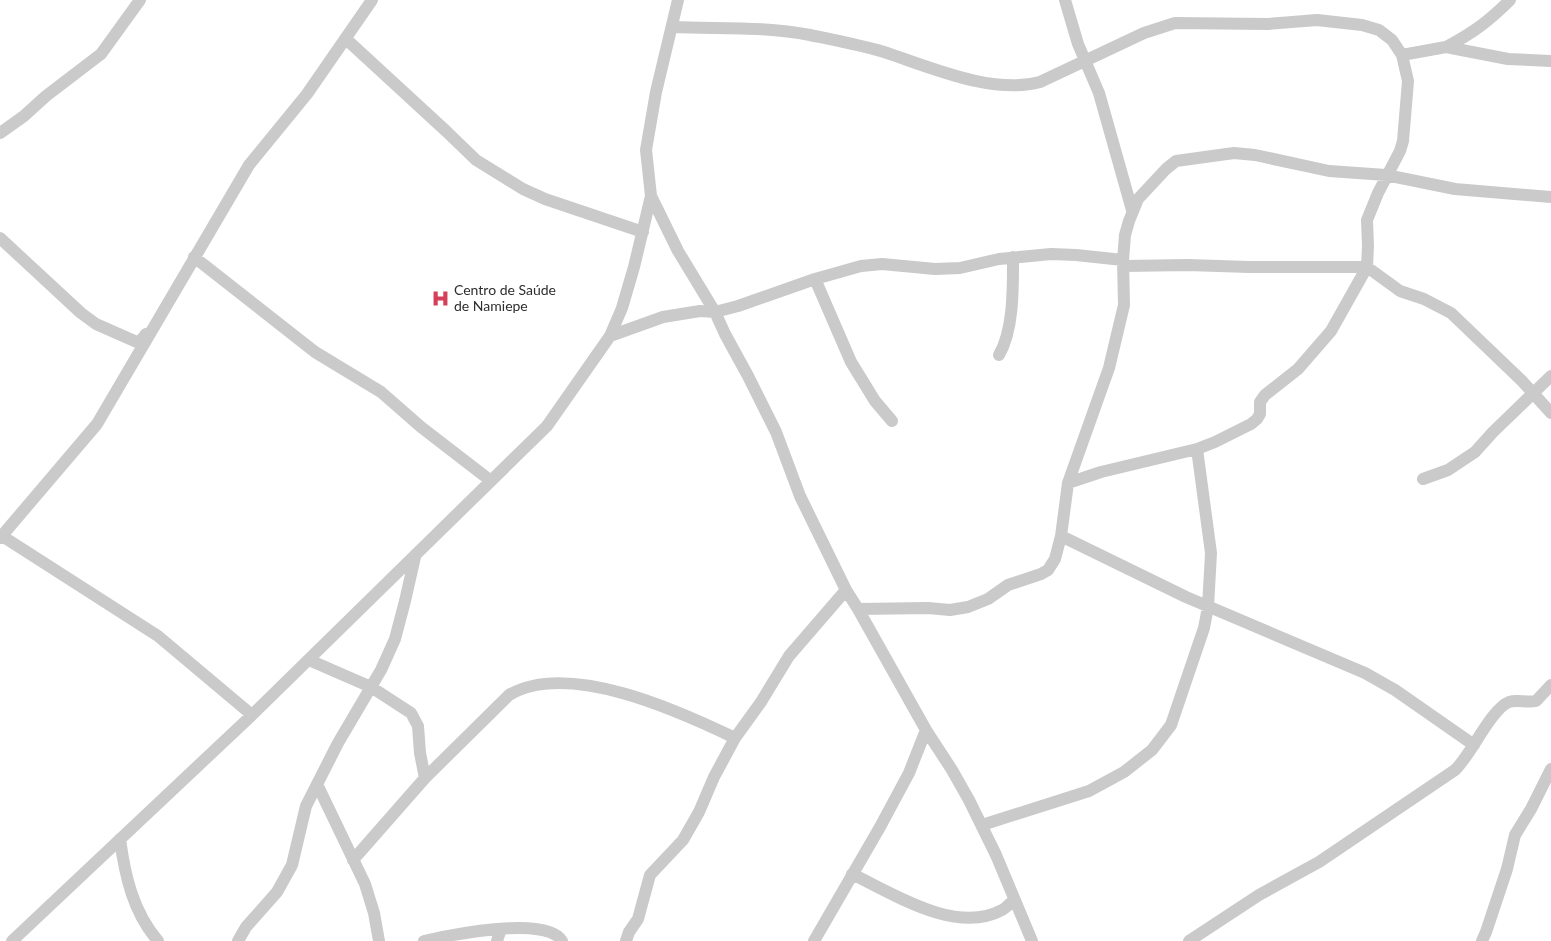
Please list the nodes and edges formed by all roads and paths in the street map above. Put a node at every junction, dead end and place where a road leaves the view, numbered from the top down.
1 (140, 0) edge
2 (372, 0) edge
3 (678, 0) edge
4 (1065, 0) edge
5 (1510, 0) edge
6 (672, 27) junction
7 (346, 39) junction
8 (1446, 47) junction
9 (1402, 55) junction
10 (1085, 59) junction
11 (1551, 61) edge
12 (0, 133) edge
13 (1386, 175) junction
14 (651, 196) junction
15 (1551, 197) edge
16 (1132, 210) junction
17 (643, 232) junction
18 (2, 242) edge
19 (194, 257) junction
20 (1013, 257) junction
21 (1124, 263) junction
22 (1367, 267) junction
23 (815, 279) junction
24 (715, 312) junction
25 (156, 322) junction
26 (610, 336) junction
27 (999, 355) dead end
28 (1551, 376) edge
29 (1533, 394) junction
30 (1551, 412) edge
31 (892, 421) dead end
32 (1197, 449) junction
33 (1423, 479) dead end
34 (491, 481) junction
35 (1068, 483) junction
36 (1061, 536) junction
37 (1, 537) edge
38 (415, 557) junction
39 (846, 590) junction
40 (1208, 607) junction
41 (858, 609) junction
42 (309, 660) junction
43 (1551, 685) edge
44 (371, 687) junction
45 (252, 715) junction
46 (926, 730) junction
47 (735, 738) junction
48 (1474, 745) junction
49 (1551, 769) edge
50 (425, 778) junction
51 (317, 784) junction
52 (982, 826) junction
53 (120, 839) junction
54 (353, 860) junction
55 (852, 874) junction
56 (1014, 900) junction
57 (499, 935) edge
58 (630, 938) edge
59 (12, 941) edge
60 (158, 941) edge
61 (238, 941) edge
62 (379, 941) edge
63 (424, 941) edge
64 (562, 941) edge
65 (814, 941) edge
66 (1032, 941) edge
67 (1189, 941) edge
68 (1482, 941) edge

1 - 12 street
2 - 7 street
3 - 6 street
4 - 10 street
5 - 8 street
6 - 10 street
6 - 14 street
7 - 17 street
7 - 19 street
8 - 9 street
8 - 11 street
9 - 10 street
9 - 13 street
10 - 16 street
13 - 15 street
13 - 16 street
13 - 22 street
14 - 17 street
14 - 24 street
16 - 21 street
17 - 26 street
18 - 25 street
19 - 25 street
19 - 34 street
20 - 21 street
20 - 23 street
20 - 27 street
21 - 22 street
21 - 35 street
22 - 29 street
22 - 32 street
23 - 24 street
23 - 31 street
24 - 26 street
24 - 39 street
25 - 37 street
26 - 34 street
28 - 29 street
29 - 30 street
29 - 33 street
32 - 35 street
32 - 40 street
34 - 38 street
35 - 36 street
36 - 40 street
36 - 41 street
37 - 45 street
38 - 42 street
38 - 44 street
39 - 41 street
39 - 47 street
40 - 48 street
40 - 52 street
41 - 46 street
42 - 44 street
42 - 45 street
43 - 48 street
44 - 50 street
44 - 51 street
45 - 53 street
46 - 52 street
46 - 55 street
47 - 50 street
47 - 58 street
48 - 67 street
49 - 68 street
50 - 54 street
51 - 54 street
51 - 61 street
52 - 56 street
53 - 59 street
53 - 60 street
54 - 62 street
55 - 56 street
55 - 65 street
56 - 66 street
57 - 63 street
57 - 64 street

